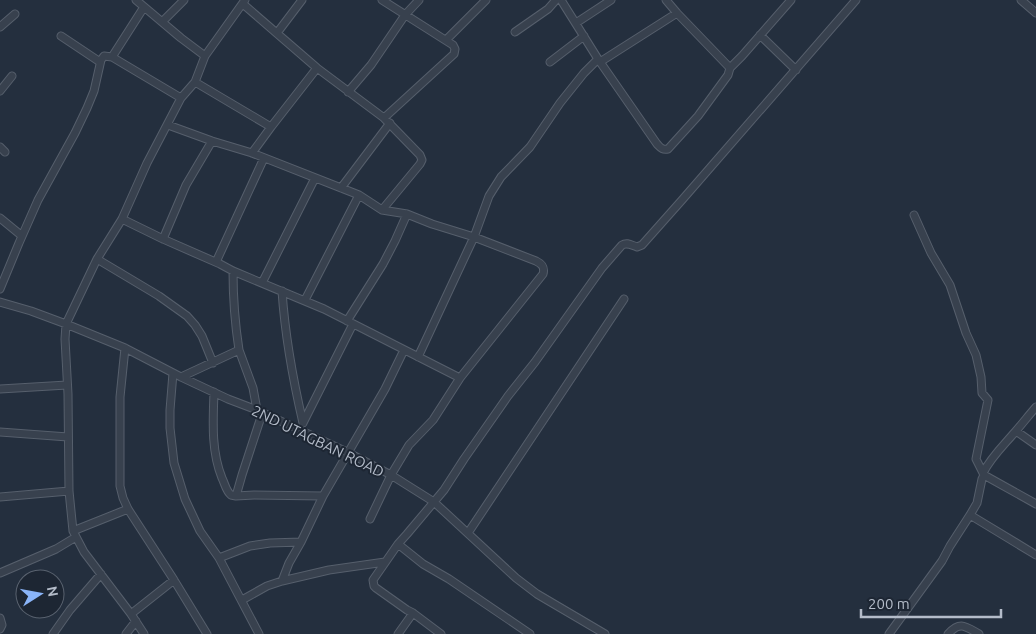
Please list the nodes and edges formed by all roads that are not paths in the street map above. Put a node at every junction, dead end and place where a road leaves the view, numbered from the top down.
1 (136, 0) edge
2 (184, 0) edge
3 (302, 0) edge
4 (382, 0) edge
5 (419, 0) edge
6 (486, 0) edge
7 (556, 0) edge
8 (561, 0) edge
9 (611, 0) edge
10 (666, 0) edge
11 (791, 0) edge
12 (856, 0) edge
13 (1021, 0) edge
14 (244, 2) edge
15 (144, 7) junction
16 (677, 13) junction
17 (1036, 13) edge
18 (15, 14) dead end
19 (404, 15) junction
20 (162, 22) junction
21 (576, 23) junction
22 (0, 27) edge
23 (515, 32) dead end
24 (277, 33) junction
25 (760, 35) junction
26 (61, 36) dead end
27 (584, 36) junction
28 (446, 40) junction
29 (205, 56) junction
30 (112, 57) junction
31 (599, 60) junction
32 (100, 62) junction
33 (550, 62) dead end
34 (317, 68) junction
35 (730, 68) junction
36 (796, 70) junction
37 (12, 76) dead end
38 (194, 82) junction
39 (0, 90) edge
40 (348, 92) junction
41 (181, 98) junction
42 (384, 118) junction
43 (390, 124) junction
44 (168, 125) junction
45 (271, 127) junction
46 (212, 141) junction
47 (252, 153) junction
48 (264, 158) junction
49 (315, 178) junction
50 (340, 188) junction
51 (359, 195) junction
52 (382, 210) junction
53 (407, 214) junction
54 (914, 215) dead end
55 (0, 218) edge
56 (122, 219) junction
57 (22, 236) junction
58 (474, 237) junction
59 (163, 239) junction
60 (96, 259) junction
61 (216, 262) junction
62 (232, 271) junction
63 (262, 283) junction
64 (0, 289) edge
65 (282, 291) junction
66 (624, 299) dead end
67 (305, 300) junction
68 (0, 302) edge
69 (350, 322) junction
70 (66, 324) junction
71 (125, 348) junction
72 (239, 350) junction
73 (404, 350) junction
74 (418, 357) junction
75 (213, 362) junction
76 (173, 373) junction
77 (181, 377) junction
78 (460, 378) junction
79 (67, 385) junction
80 (0, 390) edge
81 (214, 392) junction
82 (1036, 407) edge
83 (260, 412) junction
84 (303, 423) junction
85 (300, 430) junction
86 (1016, 431) junction
87 (0, 432) edge
88 (68, 437) junction
89 (1036, 445) edge
90 (348, 452) junction
91 (983, 474) junction
92 (390, 476) junction
93 (69, 491) junction
94 (236, 496) junction
95 (323, 496) junction
96 (0, 497) edge
97 (434, 502) junction
98 (1036, 504) edge
99 (128, 509) junction
100 (970, 515) junction
101 (370, 519) dead end
102 (468, 532) junction
103 (74, 534) junction
104 (301, 542) junction
105 (398, 544) junction
106 (1036, 555) edge
107 (219, 558) junction
108 (385, 562) junction
109 (0, 573) edge
110 (101, 574) junction
111 (174, 580) junction
112 (282, 581) junction
113 (242, 600) junction
114 (412, 612) junction
115 (131, 614) junction
116 (0, 618) edge
117 (136, 621) junction
118 (0, 629) edge
119 (53, 634) edge
120 (126, 634) edge
121 (144, 634) edge
122 (208, 634) edge
123 (259, 634) edge
124 (398, 634) edge
125 (441, 634) edge
126 (530, 634) edge
127 (605, 634) edge
128 (889, 634) edge
129 (948, 634) edge
130 (979, 634) edge

1 - 15 street
2 - 20 street
3 - 24 street
4 - 19 street
5 - 19 street
6 - 28 street
7 - 23 street
8 - 21 street
9 - 21 street
10 - 16 street
11 - 25 street
12 - 36 street
13 - 17 street
14 - 24 street
14 - 29 street
15 - 20 street
15 - 30 street
16 - 31 street
16 - 35 street
18 - 22 street
19 - 28 street
19 - 40 street
20 - 29 street
21 - 27 street
24 - 34 street
25 - 35 street
25 - 36 street
26 - 32 street
27 - 31 street
27 - 33 street
28 - 42 street
29 - 38 street
30 - 32 street
30 - 41 street
31 - 35 street
31 - 58 street
32 - 57 street
34 - 40 street
34 - 45 street
36 - 97 street
37 - 39 street
38 - 41 street
38 - 45 street
40 - 42 street
41 - 44 street
42 - 43 street
43 - 50 street
43 - 52 street
44 - 46 street
44 - 56 street
45 - 47 street
46 - 47 street
46 - 59 street
47 - 48 street
48 - 49 street
48 - 61 street
49 - 50 street
49 - 63 street
50 - 51 street
51 - 52 street
51 - 67 street
52 - 53 street
53 - 58 street
53 - 69 street
54 - 91 street
55 - 57 street
56 - 59 street
56 - 60 street
57 - 64 street
58 - 74 street
58 - 78 street
59 - 61 street
60 - 70 street
60 - 75 street
61 - 62 street
62 - 63 street
62 - 72 street
63 - 65 street
65 - 67 street
65 - 84 street
66 - 102 street
67 - 69 street
68 - 70 street, 2ND UTAGBAN ROAD
69 - 73 street
69 - 84 street
70 - 71 street, 2ND UTAGBAN ROAD
70 - 79 street
71 - 76 street, 2ND UTAGBAN ROAD
71 - 99 street
72 - 75 street
72 - 83 street
73 - 74 street
73 - 90 street
74 - 78 street
75 - 77 street
76 - 77 street, 2ND UTAGBAN ROAD
76 - 107 street
77 - 81 street, 2ND UTAGBAN ROAD
78 - 92 street
79 - 80 street
79 - 88 street
81 - 83 street, 2ND UTAGBAN ROAD
81 - 94 street
82 - 86 street
83 - 85 street, 2ND UTAGBAN ROAD
83 - 94 street
84 - 85 street
85 - 90 street, 2ND UTAGBAN ROAD
86 - 89 street
86 - 91 street
87 - 88 street
88 - 93 street
90 - 92 street, 2ND UTAGBAN ROAD
90 - 95 street
91 - 98 street
91 - 100 street
92 - 97 street, 2ND UTAGBAN ROAD
92 - 101 street
93 - 96 street
93 - 103 street
94 - 95 street
95 - 104 street
97 - 102 street, 2ND UTAGBAN ROAD
97 - 105 street
99 - 103 street
99 - 111 street
100 - 106 street
100 - 128 street
102 - 127 street, 2ND UTAGBAN ROAD
103 - 109 street
103 - 110 street
104 - 107 street
104 - 112 street
105 - 108 street
105 - 126 street
107 - 113 street
108 - 112 street
108 - 114 street
110 - 115 street
110 - 119 street
111 - 115 street
111 - 122 street
112 - 113 street
113 - 123 street
114 - 124 street
114 - 125 street
115 - 117 street
116 - 118 street
117 - 120 street
117 - 121 street
129 - 130 street

